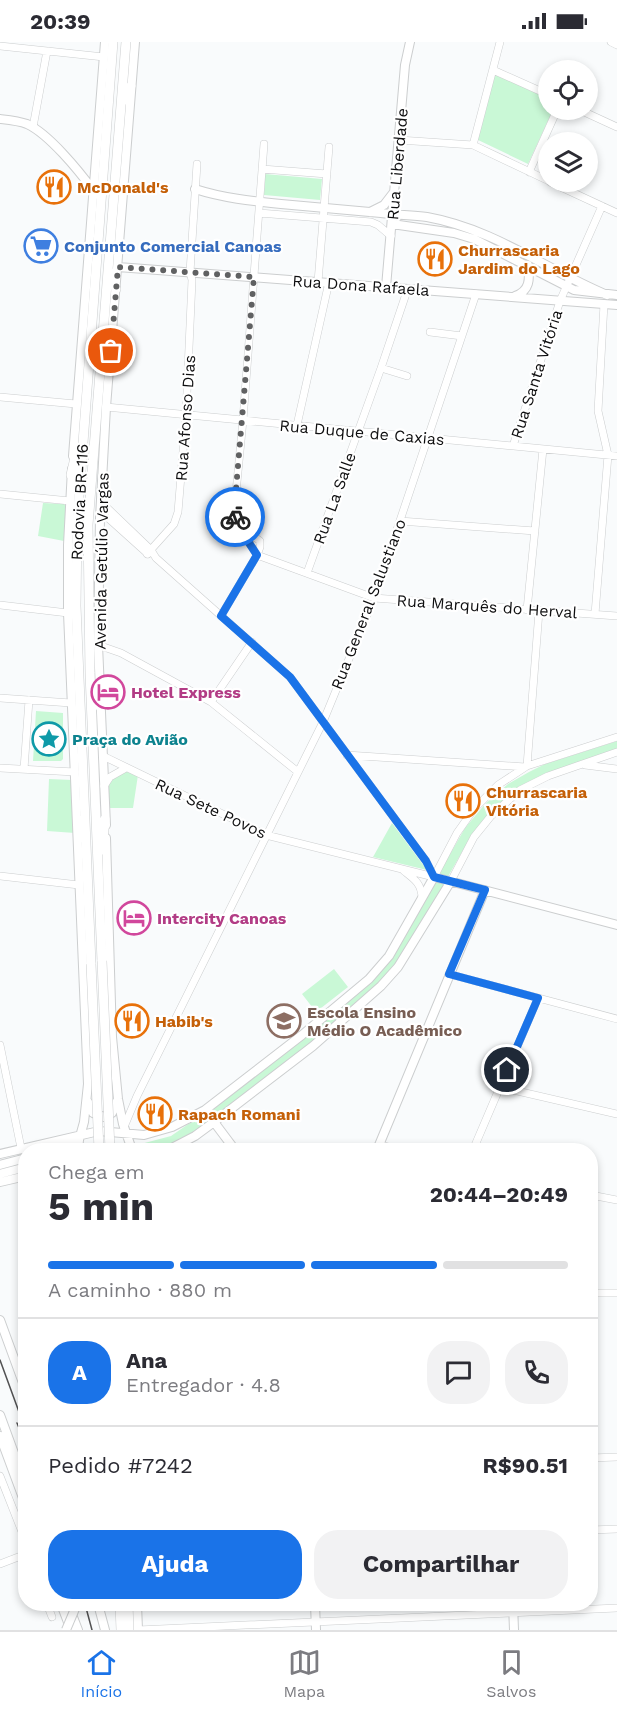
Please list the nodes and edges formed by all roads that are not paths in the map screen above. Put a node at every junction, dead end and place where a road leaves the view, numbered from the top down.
1 (105, 42) edge
2 (113, 42) edge
3 (126, 42) edge
4 (135, 42) edge
5 (410, 42) edge
6 (500, 42) edge
7 (611, 42) edge
8 (617, 45) edge
9 (0, 46) edge
10 (47, 51) junction
11 (104, 57) junction
12 (493, 70) junction
13 (131, 86) junction
14 (538, 90) edge
15 (598, 118) edge
16 (0, 119) edge
17 (552, 120) edge
18 (33, 127) junction
19 (617, 127) edge
20 (118, 135) junction
21 (399, 140) junction
22 (264, 144) dead end
23 (472, 145) junction
24 (329, 147) dead end
25 (197, 164) dead end
26 (262, 169) junction
27 (529, 172) junction
28 (327, 174) junction
29 (538, 176) edge
30 (195, 189) junction
31 (93, 190) junction
32 (394, 192) junction
33 (573, 192) edge
34 (260, 202) junction
35 (602, 206) junction
36 (324, 208) junction
37 (369, 212) junction
38 (259, 213) junction
39 (617, 213) edge
40 (392, 214) junction
41 (323, 219) junction
42 (392, 224) junction
43 (391, 236) junction
44 (527, 254) junction
45 (113, 266) junction
46 (529, 267) junction
47 (190, 272) junction
48 (254, 277) junction
49 (318, 282) junction
50 (329, 282) junction
51 (568, 283) junction
52 (386, 286) junction
53 (408, 288) junction
54 (116, 289) joint
55 (476, 294) junction
56 (617, 295) edge
57 (511, 297) junction
58 (606, 299) junction
59 (560, 301) junction
60 (617, 304) edge
61 (430, 332) dead end
62 (462, 336) junction
63 (381, 368) junction
64 (109, 371) junction
65 (407, 376) dead end
66 (0, 397) edge
67 (76, 404) junction
68 (106, 407) junction
69 (186, 415) junction
70 (84, 420) junction
71 (243, 420) junction
72 (297, 425) junction
73 (358, 431) junction
74 (428, 438) junction
75 (513, 446) junction
76 (543, 449) junction
77 (608, 455) junction
78 (617, 456) edge
79 (71, 474) junction
80 (0, 494) edge
81 (70, 501) junction
82 (101, 502) junction
83 (100, 518) junction
84 (400, 521) junction
85 (88, 525) junction
86 (535, 531) junction
87 (149, 552) junction
88 (257, 555) junction
89 (307, 573) junction
90 (374, 597) junction
91 (0, 605) edge
92 (527, 610) junction
93 (539, 610) junction
94 (68, 613) junction
95 (595, 615) junction
96 (221, 616) junction
97 (617, 616) edge
98 (252, 642) junction
99 (98, 645) junction
100 (90, 673) junction
101 (0, 698) edge
102 (29, 700) junction
103 (211, 702) junction
104 (71, 704) junction
105 (100, 707) junction
106 (323, 722) junction
107 (617, 737) edge
108 (617, 752) edge
109 (348, 755) junction
110 (103, 756) junction
111 (583, 765) junction
112 (509, 766) junction
113 (526, 767) junction
114 (0, 768) edge
115 (126, 768) junction
116 (24, 769) junction
117 (617, 769) edge
118 (75, 772) junction
119 (298, 772) junction
120 (513, 776) junction
121 (104, 786) junction
122 (105, 819) junction
123 (78, 820) junction
124 (266, 836) junction
125 (87, 863) junction
126 (402, 869) junction
127 (0, 876) edge
128 (434, 877) junction
129 (451, 881) junction
130 (79, 885) junction
131 (99, 885) junction
132 (485, 890) junction
133 (422, 897) junction
134 (617, 925) edge
135 (449, 974) junction
136 (538, 998) junction
137 (617, 1019) edge
138 (0, 1045) edge
139 (500, 1087) junction
140 (137, 1096) junction
141 (87, 1098) junction
142 (118, 1100) junction
143 (208, 1108) junction
144 (617, 1114) edge
145 (216, 1120) junction
146 (125, 1130) junction
147 (80, 1136) junction
148 (20, 1143) edge
149 (46, 1143) edge
150 (72, 1143) edge
151 (79, 1143) edge
152 (99, 1143) edge
153 (110, 1143) edge
154 (130, 1143) edge
155 (182, 1143) edge
156 (231, 1143) edge
157 (381, 1143) edge
158 (476, 1143) edge
159 (18, 1149) edge
160 (0, 1154) edge
161 (18, 1160) edge
162 (0, 1165) edge
163 (18, 1169) edge
164 (0, 1174) edge
165 (18, 1178) edge
166 (0, 1182) edge
167 (598, 1196) edge
168 (617, 1200) edge
169 (598, 1293) edge
170 (617, 1293) edge
171 (0, 1320) edge
172 (16, 1365) joint
173 (18, 1370) edge
174 (0, 1415) edge
175 (0, 1436) edge
176 (617, 1457) edge
177 (598, 1458) edge
178 (18, 1464) edge
179 (0, 1476) edge
180 (18, 1484) edge
181 (18, 1522) edge
182 (617, 1529) edge
183 (598, 1530) edge
184 (18, 1557) edge
185 (0, 1564) edge
186 (598, 1608) edge
187 (617, 1608) edge
188 (50, 1611) edge
189 (64, 1611) edge
190 (71, 1611) edge
191 (74, 1611) edge
192 (100, 1611) edge
193 (120, 1611) edge
194 (128, 1611) edge
195 (137, 1611) edge
196 (315, 1611) edge
197 (480, 1611) edge
198 (513, 1611) edge
199 (52, 1617) dead end
200 (316, 1626) edge
201 (66, 1630) edge
202 (71, 1630) edge
203 (78, 1630) edge
204 (105, 1630) edge
205 (121, 1630) edge
206 (129, 1630) edge
207 (138, 1630) edge
208 (514, 1630) edge

1 - 11 main road, Avenida Getúlio Vargas
2 - 70 highway, Rodovia BR-116
3 - 20 highway, Rodovia BR-116
4 - 13 main road
5 - 21 main road, Rua Liberdade
6 - 12 street
7 - 8 street
9 - 10 street
10 - 11 street
10 - 18 street
11 - 31 main road, Avenida Getúlio Vargas
12 - 14 street
12 - 23 street
13 - 20 highway
13 - 45 main road
15 - 19 street
16 - 18 main road
17 - 27 street
18 - 31 main road
20 - 45 highway, Rodovia BR-116
21 - 23 street
21 - 32 main road, Rua Liberdade
22 - 26 street
23 - 27 street
24 - 28 street
25 - 30 street, Rua Afonso Dias
26 - 28 street
26 - 34 street
27 - 29 street
28 - 36 street
30 - 34 main road
30 - 47 street, Rua Afonso Dias
31 - 67 main road, Avenida Getúlio Vargas
32 - 37 main road
32 - 40 main road, Rua Liberdade
33 - 35 street
34 - 36 main road
34 - 38 street
35 - 39 street
35 - 51 street, Rua Santa Vitória
36 - 37 main road
36 - 41 street
37 - 40 main road
38 - 41 street
38 - 48 street
40 - 42 main road, Rua Liberdade
40 - 44 main road
41 - 43 street
41 - 49 street
42 - 43 main road, Rua Liberdade
42 - 46 main road
43 - 52 main road, Rua Liberdade
44 - 46 main road
44 - 51 main road
45 - 47 main road, Rua Dona Rafaela
45 - 54 highway
45 - 85 highway, Rodovia BR-116
46 - 51 main road
46 - 57 main road
47 - 48 main road, Rua Dona Rafaela
47 - 69 street, Rua Afonso Dias
48 - 49 main road, Rua Dona Rafaela
48 - 71 street
49 - 50 main road, Rua Dona Rafaela
50 - 52 main road, Rua Dona Rafaela
50 - 72 street
51 - 58 main road
51 - 59 street, Rua Santa Vitória
52 - 53 main road, Rua Dona Rafaela
53 - 55 main road, Rua Dona Rafaela
53 - 63 street, Rua La Salle
54 - 64 main road, Avenida Getúlio Vargas
55 - 57 main road, Rua Dona Rafaela
55 - 62 street, Rua General Salustiano
56 - 58 main road
57 - 59 main road, Rua Dona Rafaela
58 - 59 main road, Rua Dona Rafaela
58 - 60 main road
58 - 77 street
59 - 75 street, Rua Santa Vitória
61 - 62 street
62 - 74 street, Rua General Salustiano
63 - 65 street
63 - 73 street, Rua La Salle
64 - 68 main road, Avenida Getúlio Vargas
64 - 85 highway
66 - 67 street
67 - 79 main road, Avenida Getúlio Vargas
68 - 69 street, Rua Duque de Caxias
68 - 82 main road, Avenida Getúlio Vargas
69 - 71 street, Rua Duque de Caxias
69 - 87 street, Rua Afonso Dias
70 - 79 highway
70 - 125 highway, Rodovia BR-116
71 - 72 street, Rua Duque de Caxias
71 - 88 street
72 - 73 street, Rua Duque de Caxias
73 - 74 street, Rua Duque de Caxias
73 - 89 street, Rua La Salle
74 - 75 street, Rua Duque de Caxias
74 - 84 street, Rua General Salustiano
75 - 76 street, Rua Duque de Caxias
76 - 77 street, Rua Duque de Caxias
76 - 86 street
77 - 78 street, Rua Duque de Caxias
77 - 95 street
79 - 81 main road, Avenida Getúlio Vargas
80 - 81 street
81 - 94 main road, Avenida Getúlio Vargas
82 - 83 main road, Avenida Getúlio Vargas
82 - 87 street
83 - 87 street
83 - 99 main road, Avenida Getúlio Vargas
84 - 86 street
84 - 90 street, Rua General Salustiano
85 - 100 highway, Rodovia BR-116
86 - 92 street
87 - 96 street
88 - 89 street, Rua Marquês do Herval
88 - 96 street
89 - 90 street, Rua Marquês do Herval
90 - 92 street, Rua Marquês do Herval
90 - 106 street, Rua General Salustiano
91 - 94 street
92 - 93 street, Rua Marquês do Herval
93 - 95 street, Rua Marquês do Herval
93 - 113 street
94 - 104 main road, Avenida Getúlio Vargas
95 - 97 street, Rua Marquês do Herval
96 - 98 street
98 - 103 street
98 - 106 street
99 - 103 street
99 - 105 main road, Avenida Getúlio Vargas
100 - 105 highway
100 - 131 highway, Rodovia BR-116
101 - 102 street
102 - 104 street
102 - 116 street
103 - 119 street
104 - 118 main road, Avenida Getúlio Vargas
105 - 110 main road, Avenida Getúlio Vargas
106 - 109 street
106 - 119 street, Rua General Salustiano
107 - 113 street
108 - 111 street
109 - 112 street
109 - 128 street
110 - 115 street, Rua Sete Povos
110 - 121 main road, Avenida Getúlio Vargas
111 - 117 street
111 - 129 street
112 - 113 street
112 - 120 street
113 - 120 street
114 - 116 street
115 - 121 street
115 - 124 street, Rua Sete Povos
116 - 118 street
118 - 123 main road, Avenida Getúlio Vargas
119 - 124 street, Rua General Salustiano
120 - 128 street
121 - 122 main road, Avenida Getúlio Vargas
122 - 131 highway
122 - 142 main road, Avenida Getúlio Vargas
123 - 125 highway
123 - 130 main road, Avenida Getúlio Vargas
124 - 126 street, Rua Sete Povos
124 - 140 street, Rua General Salustiano
125 - 152 highway, Rodovia BR-116, bridge
126 - 128 street, Rua Sete Povos
126 - 133 street
127 - 130 street
128 - 129 main road
128 - 133 main road
129 - 132 main road
129 - 145 main road
130 - 141 main road, Avenida Getúlio Vargas
131 - 153 highway, Rodovia BR-116, bridge
132 - 134 main road
132 - 135 main road
133 - 143 main road
135 - 136 street
135 - 157 main road
136 - 137 street
136 - 139 street
138 - 148 street
139 - 144 street
139 - 158 street
140 - 142 street
140 - 146 street, Rua General Salustiano
141 - 142 main road
141 - 147 main road, Avenida Getúlio Vargas
142 - 146 main road, Avenida Getúlio Vargas
143 - 145 main road
143 - 146 main road
145 - 155 main road
145 - 156 main road
146 - 147 main road
146 - 154 main road, Avenida Getúlio Vargas
147 - 149 main road
147 - 150 main road
147 - 151 main road, Avenida Getúlio Vargas
159 - 160 main road
161 - 162 main road
163 - 164 main road
165 - 166 main road
167 - 168 street
169 - 170 street
171 - 172 main road
172 - 173 main road
174 - 178 main road
175 - 180 main road
176 - 177 street
179 - 181 street
182 - 183 street
184 - 185 street
186 - 187 street
188 - 199 street
189 - 202 main road
190 - 203 main road
191 - 201 main road, bridge
192 - 204 main road
193 - 205 highway
194 - 206 highway
195 - 207 main road
196 - 200 main road
197 - 200 street
198 - 208 main road
200 - 207 street

